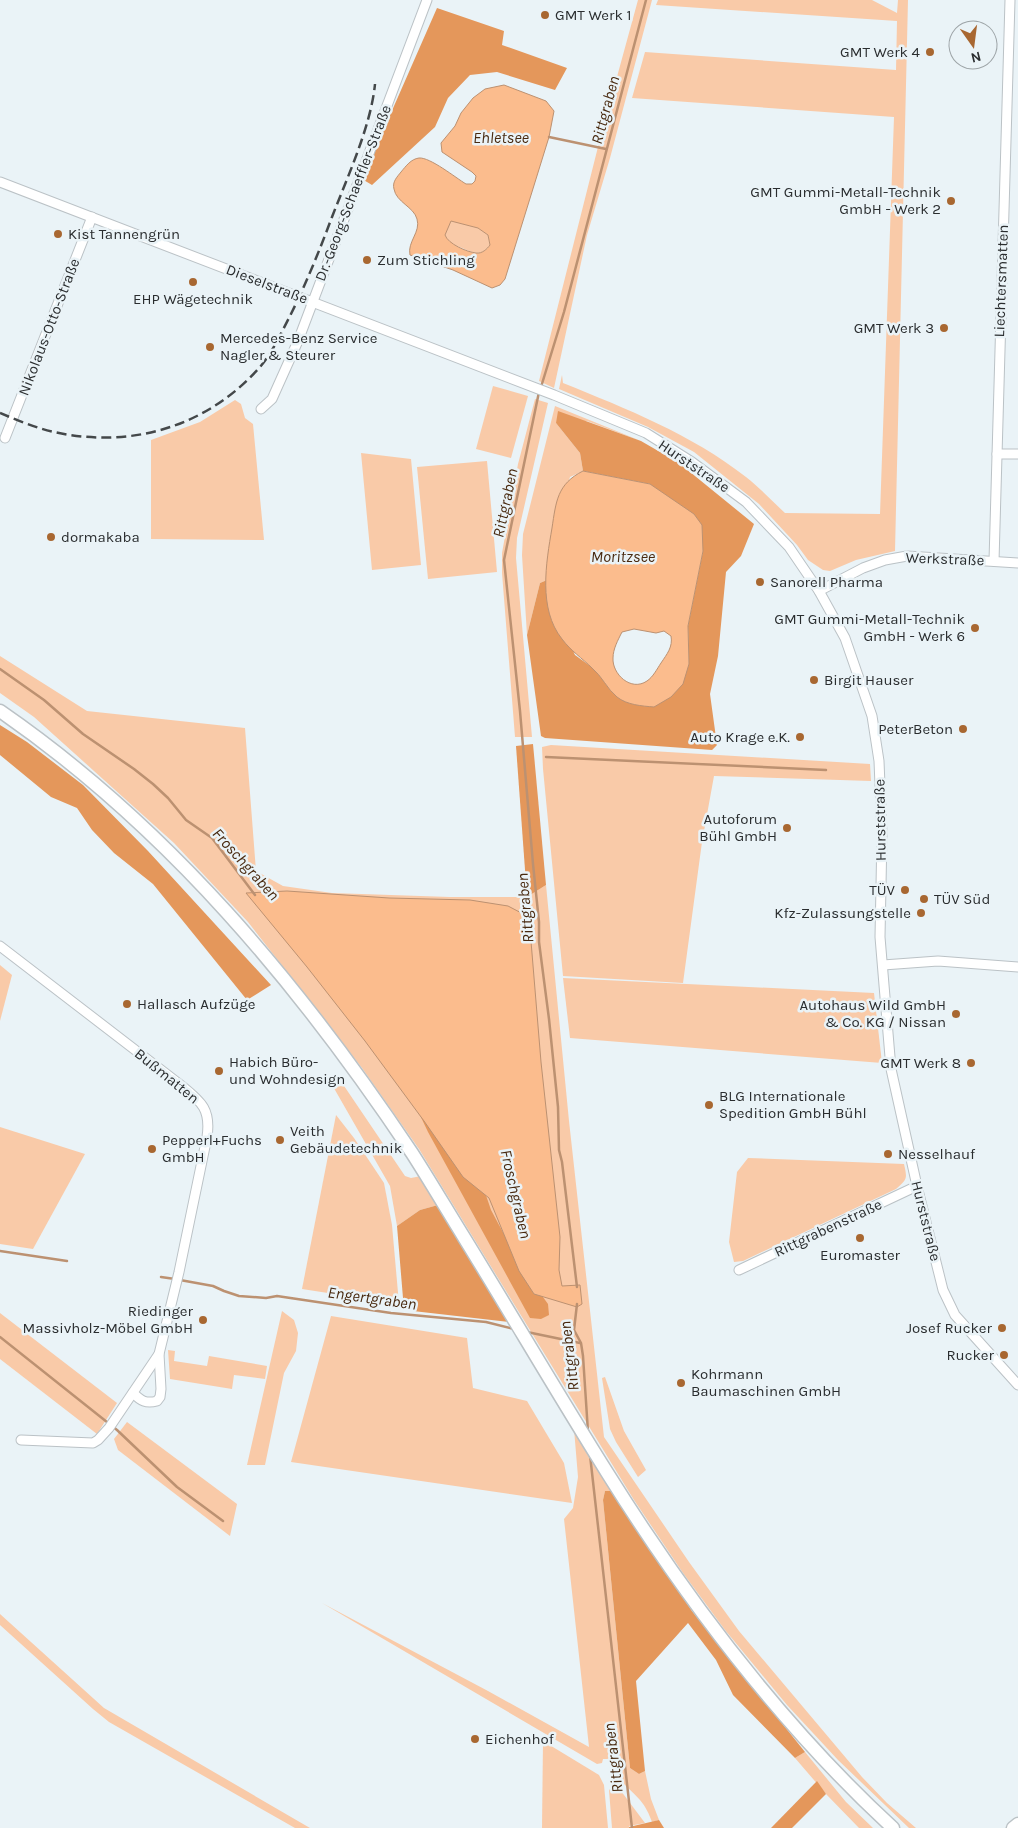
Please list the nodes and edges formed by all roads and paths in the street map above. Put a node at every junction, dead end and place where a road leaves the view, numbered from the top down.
1 (427, 0) edge
2 (1010, 0) edge
3 (1008, 50) junction
4 (1018, 50) edge
5 (0, 182) edge
6 (92, 217) junction
7 (312, 301) junction
8 (534, 388) joint
9 (261, 408) dead end
10 (5, 438) dead end
11 (996, 454) junction
12 (1018, 454) edge
13 (994, 561) junction
14 (1018, 564) edge
15 (819, 591) junction
16 (0, 711) edge
17 (0, 946) edge
18 (883, 965) junction
19 (1018, 967) edge
20 (916, 1186) junction
21 (738, 1270) dead end
22 (159, 1354) junction
23 (1018, 1385) edge
24 (133, 1394) junction
25 (21, 1440) dead end
26 (1018, 1824) edge
27 (893, 1828) edge
28 (1013, 1828) edge

1 - 7 street, Dr.-Georg-Schaeffler-Straße
2 - 3 street, Liechtersmatten
3 - 4 street
3 - 11 street, Liechtersmatten
5 - 6 street, Dieselstraße
6 - 7 street, Dieselstraße
6 - 10 street, Nikolaus-Otto-Straße
7 - 8 street, Dieselstraße
7 - 9 street, Dr.-Georg-Schaeffler-Straße
8 - 15 street, Hurststraße
11 - 12 street
11 - 13 street, Liechtersmatten
13 - 14 street, Werkstraße
13 - 15 street, Werkstraße
15 - 18 street, Hurststraße
16 - 27 main road
17 - 22 street, Bußmatten
18 - 19 street
18 - 20 street, Hurststraße
20 - 21 street, Rittgrabenstraße
20 - 23 street, Hurststraße
22 - 24 street, Bußmatten
22 - 24 street, Bußmatten
24 - 25 street, Bußmatten
26 - 28 main road

